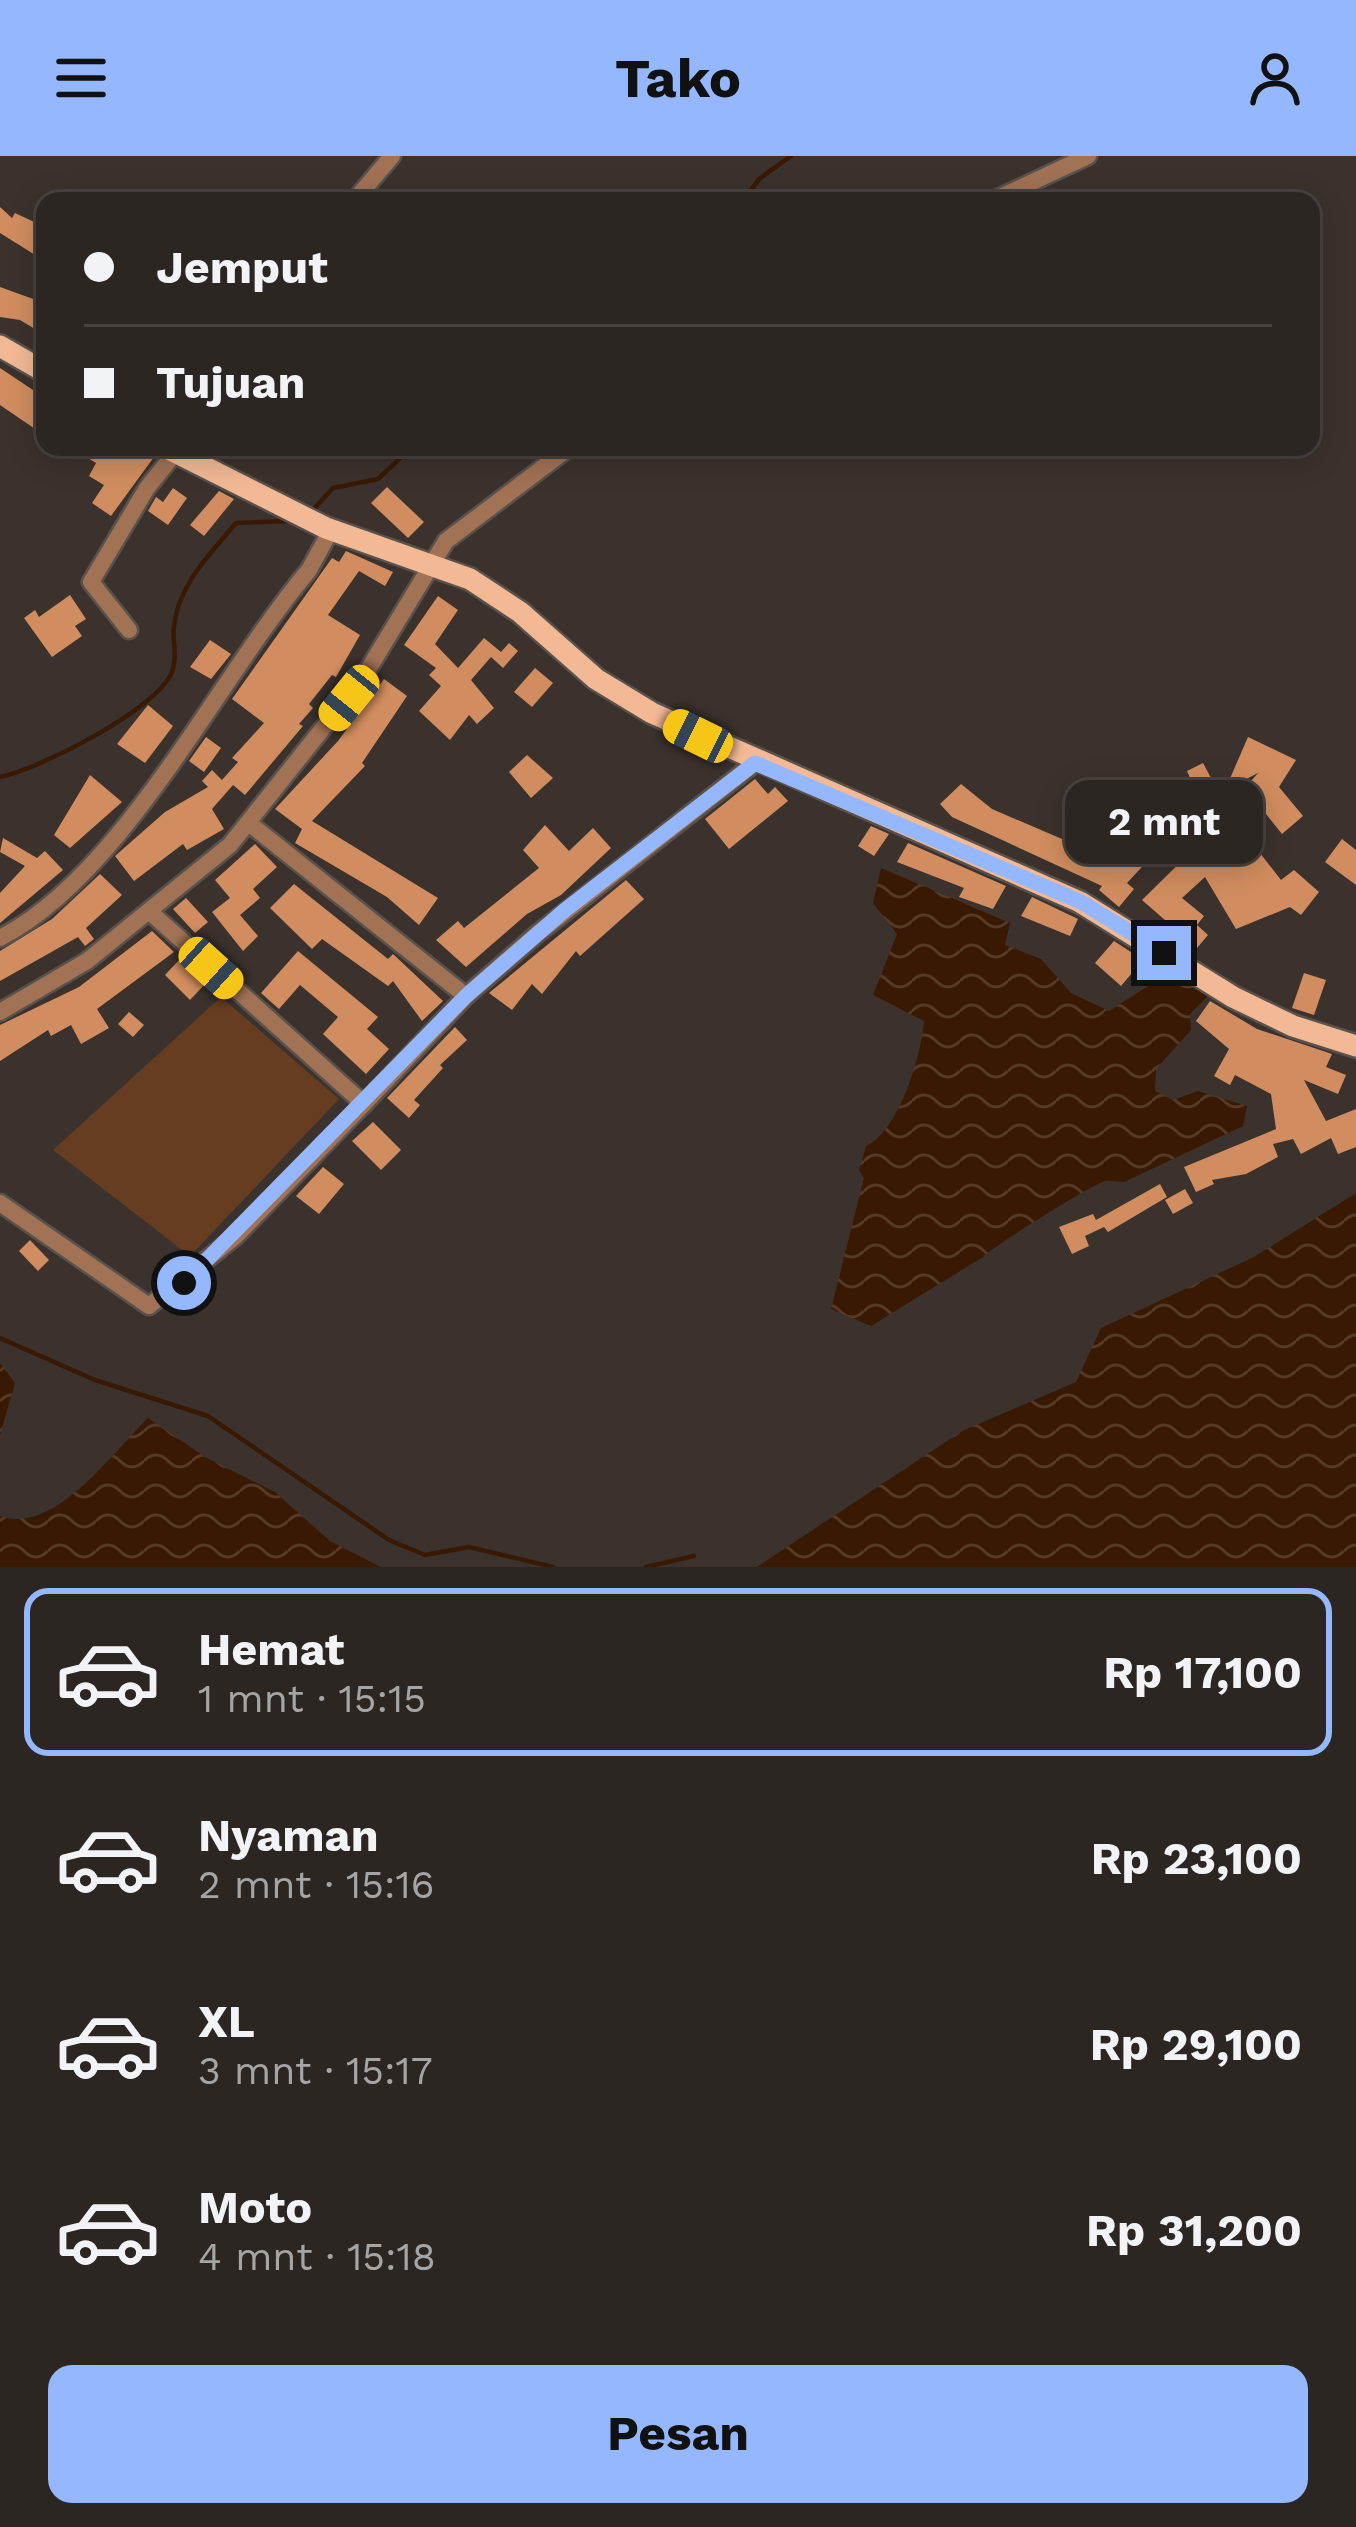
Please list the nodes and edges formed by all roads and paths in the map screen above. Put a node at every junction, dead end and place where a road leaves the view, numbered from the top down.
1 (392, 156) edge
2 (1088, 156) edge
3 (362, 192) edge
4 (1011, 192) edge
5 (0, 346) edge
6 (36, 367) edge
7 (167, 456) edge
8 (182, 456) edge
9 (559, 456) edge
10 (328, 529) junction
11 (434, 563) junction
12 (129, 630) dead end
13 (755, 763) junction
14 (250, 824) junction
15 (150, 912) junction
16 (0, 938) edge
17 (466, 996) junction
18 (0, 1012) edge
19 (1356, 1046) edge
20 (364, 1104) junction
21 (0, 1203) edge

1 - 3 street
2 - 4 street
5 - 6 main road
7 - 12 street
8 - 10 main road
9 - 11 street
10 - 11 main road
10 - 16 street
11 - 13 main road
11 - 14 street
13 - 17 street
13 - 19 main road
14 - 15 street
14 - 17 street
15 - 18 street
15 - 20 street
17 - 20 street
20 - 21 street

